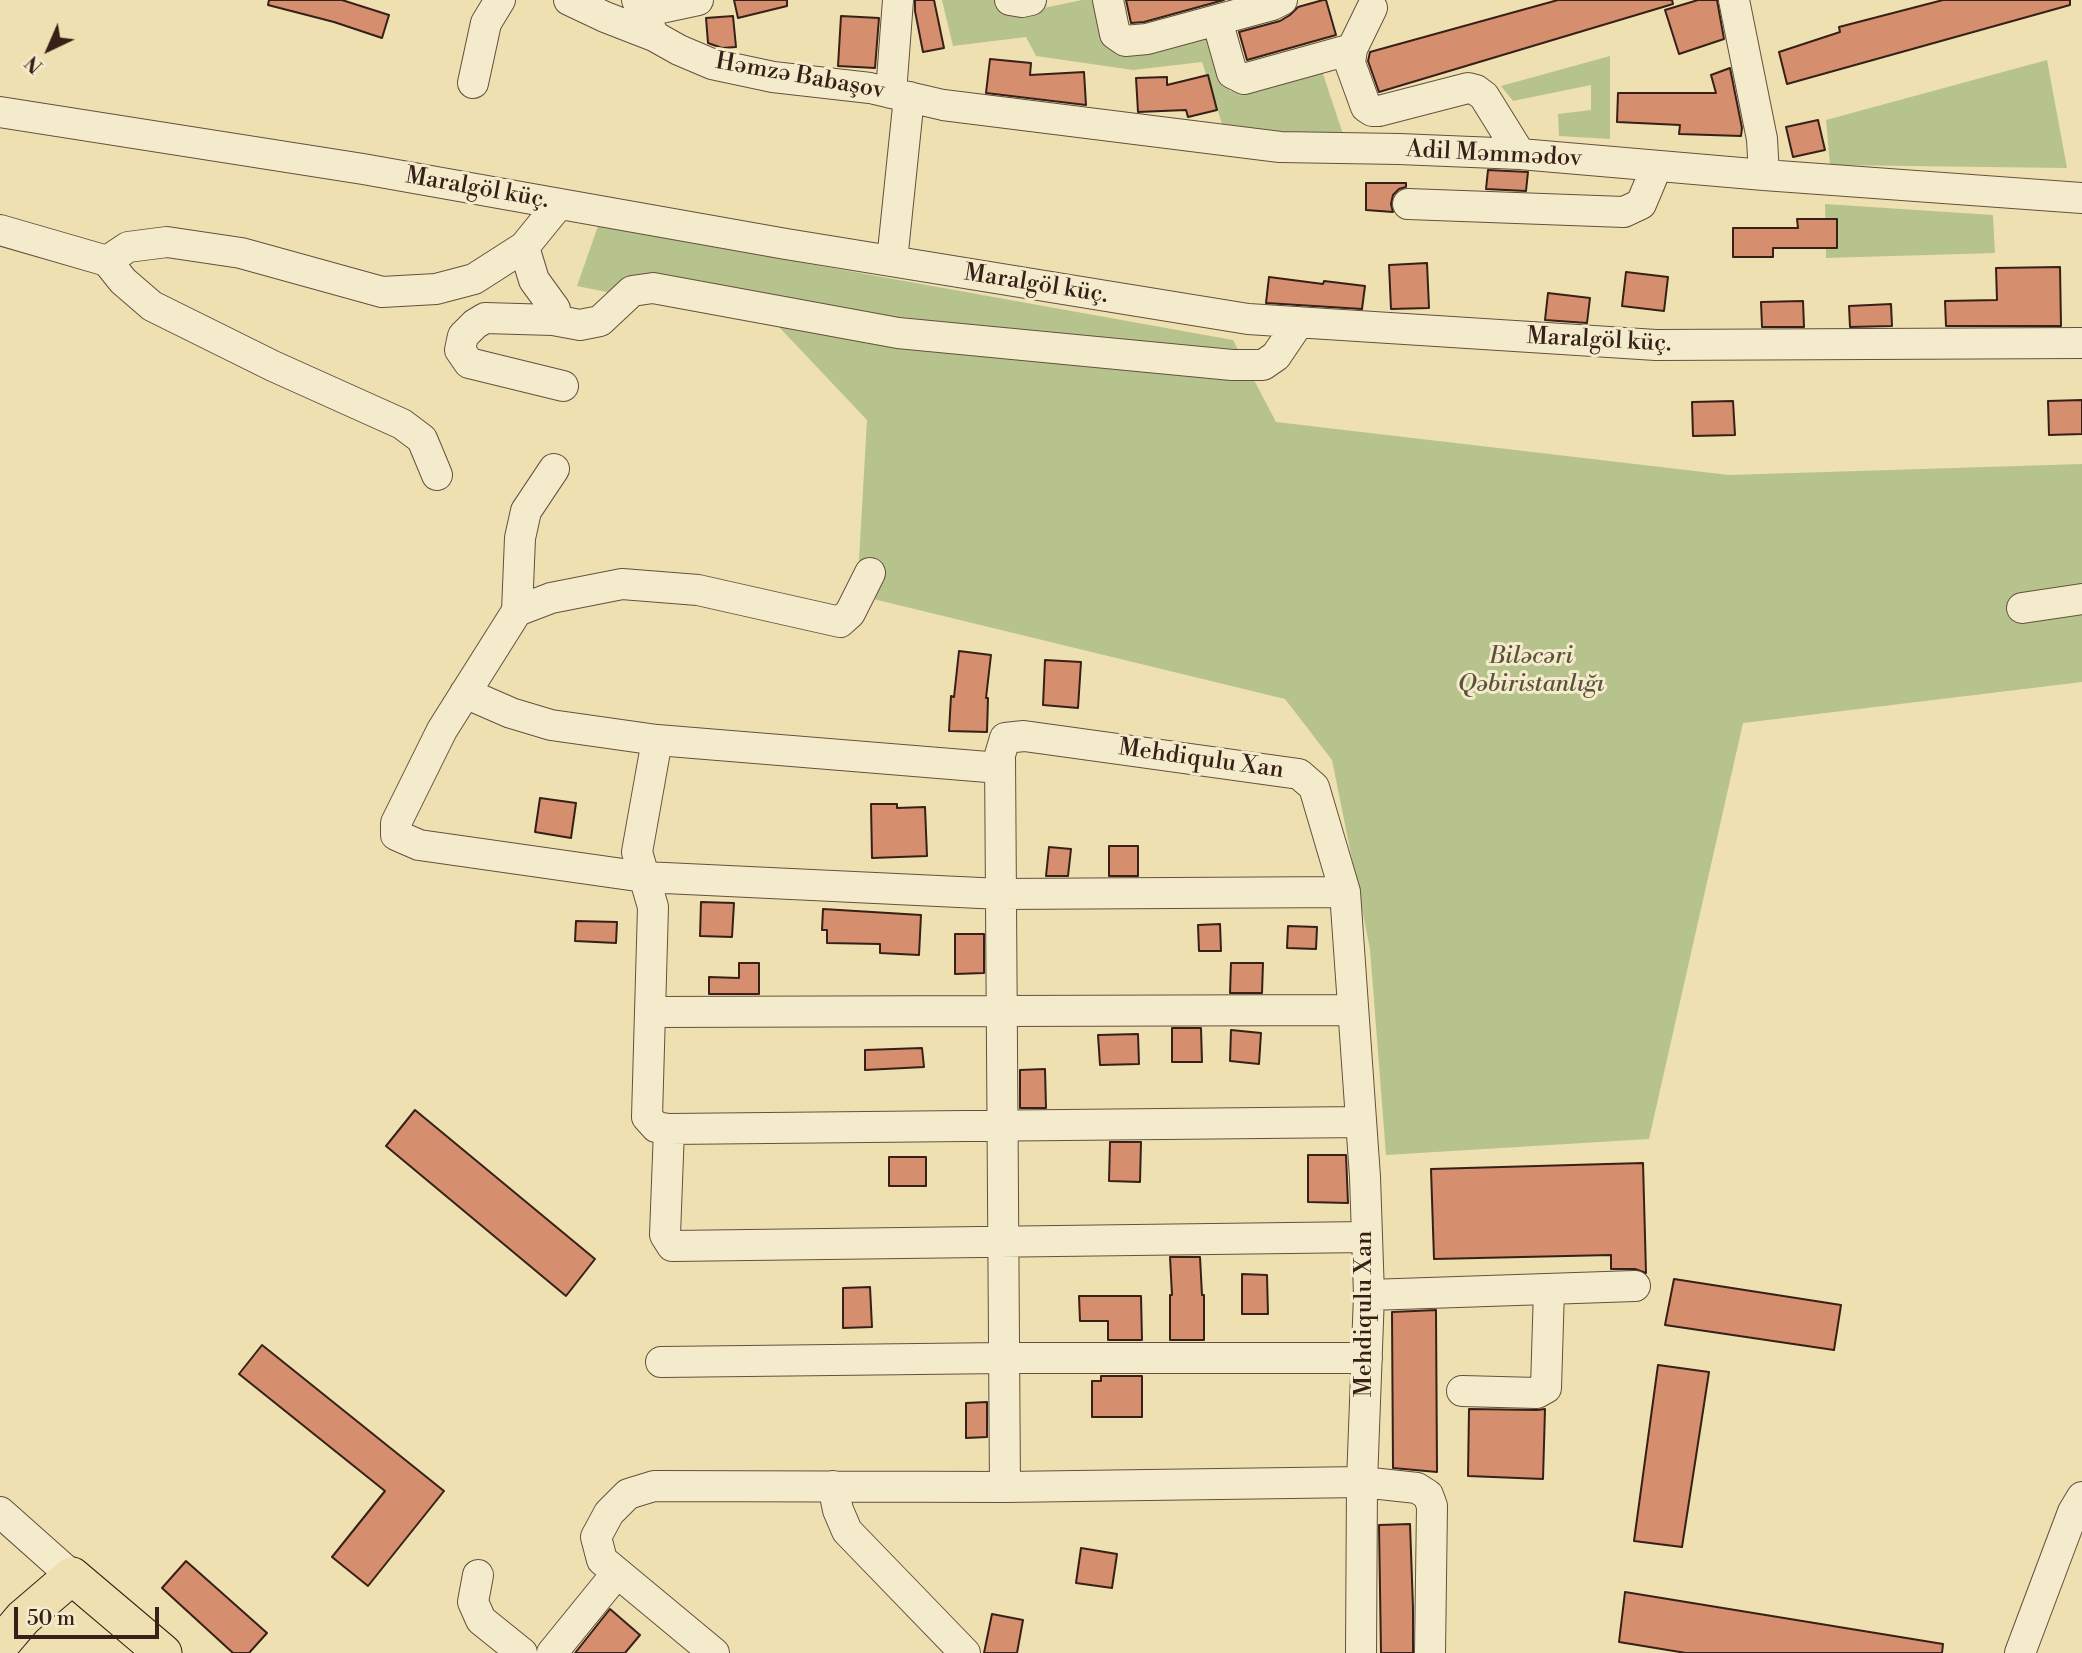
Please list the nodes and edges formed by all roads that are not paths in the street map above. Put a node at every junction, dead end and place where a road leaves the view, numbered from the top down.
1 (500, 0) edge
2 (569, 0) edge
3 (698, 0) edge
4 (898, 0) edge
5 (1010, 0) edge
6 (1031, 0) edge
7 (1108, 0) edge
8 (1282, 0) edge
9 (1734, 0) edge
10 (1372, 8) dead end
11 (644, 16) edge
12 (1217, 20) junction
13 (1352, 49) junction
14 (473, 83) dead end
15 (900, 95) junction
16 (0, 111) edge
17 (1520, 154) junction
18 (1657, 166) junction
19 (1764, 175) junction
20 (2082, 198) edge
21 (559, 204) junction
22 (1408, 204) dead end
23 (0, 230) edge
24 (524, 247) junction
25 (107, 261) junction
26 (892, 261) junction
27 (553, 320) junction
28 (1299, 322) junction
29 (2082, 342) edge
30 (563, 386) dead end
31 (554, 469) dead end
32 (437, 475) dead end
33 (870, 573) dead end
34 (2082, 599) edge
35 (2022, 608) dead end
36 (517, 611) junction
37 (465, 693) junction
38 (657, 740) junction
39 (1000, 768) junction
40 (644, 877) junction
41 (1345, 892) junction
42 (1001, 894) junction
43 (1353, 1010) junction
44 (1002, 1011) junction
45 (650, 1012) junction
46 (1361, 1122) junction
47 (1003, 1127) junction
48 (669, 1129) junction
49 (1366, 1237) junction
50 (1004, 1240) junction
51 (1635, 1286) dead end
52 (1549, 1289) junction
53 (1369, 1295) junction
54 (1004, 1358) junction
55 (1367, 1358) junction
56 (661, 1362) dead end
57 (1462, 1391) dead end
58 (1362, 1482) junction
59 (832, 1486) junction
60 (1005, 1487) junction
61 (2082, 1497) edge
62 (1, 1516) edge
63 (610, 1566) junction
64 (478, 1575) dead end
65 (72, 1576) junction
66 (0, 1645) edge
67 (163, 1653) edge
68 (522, 1653) edge
69 (552, 1653) edge
70 (714, 1653) edge
71 (965, 1653) edge
72 (1361, 1653) edge
73 (1430, 1653) edge
74 (2020, 1653) edge

1 - 14 street
2 - 11 street, Həmzə Babaşov
3 - 11 street
4 - 15 street
5 - 6 street
7 - 12 street
8 - 12 street
9 - 19 street
10 - 13 street
11 - 15 street, Həmzə Babaşov
12 - 13 street
13 - 17 street
15 - 17 street, Adil Məmmədov
15 - 26 street
16 - 21 street, Maralgöl küç.
17 - 18 street, Adil Məmmədov
18 - 19 street, Adil Məmmədov
18 - 22 street
19 - 20 street, Adil Məmmədov
21 - 24 street
21 - 26 street, Maralgöl küç.
23 - 25 street
24 - 25 street
24 - 27 street
25 - 32 street
26 - 28 street, Maralgöl küç.
27 - 28 street
27 - 30 street
28 - 29 street, Maralgöl küç.
31 - 36 street
33 - 36 street
34 - 35 street
36 - 37 street
37 - 38 street
37 - 40 street
38 - 39 street
38 - 40 street
39 - 41 street, Mehdiqulu Xan
39 - 42 street, Mehdiqulu Xan
40 - 42 street
40 - 45 street
41 - 42 street
41 - 43 street, Mehdiqulu Xan
42 - 44 street, Mehdiqulu Xan
43 - 44 street
43 - 46 street, Mehdiqulu Xan
44 - 45 street
44 - 47 street, Mehdiqulu Xan
45 - 48 street
46 - 47 street
46 - 49 street, Mehdiqulu Xan
47 - 48 street
47 - 50 street, Mehdiqulu Xan
48 - 50 street
49 - 50 street
49 - 53 street, Mehdiqulu Xan
50 - 54 street, Mehdiqulu Xan
51 - 52 street
52 - 53 street
52 - 57 street
53 - 55 street, Mehdiqulu Xan
54 - 55 street
54 - 56 street
54 - 60 street, Mehdiqulu Xan
55 - 58 street, Mehdiqulu Xan
58 - 60 street
58 - 72 street, Mehdiqulu Xan
58 - 73 street
59 - 60 street
59 - 63 street
59 - 71 street
61 - 74 street
62 - 65 street
63 - 69 street
63 - 70 street
64 - 68 street
65 - 66 main road
65 - 67 main road

